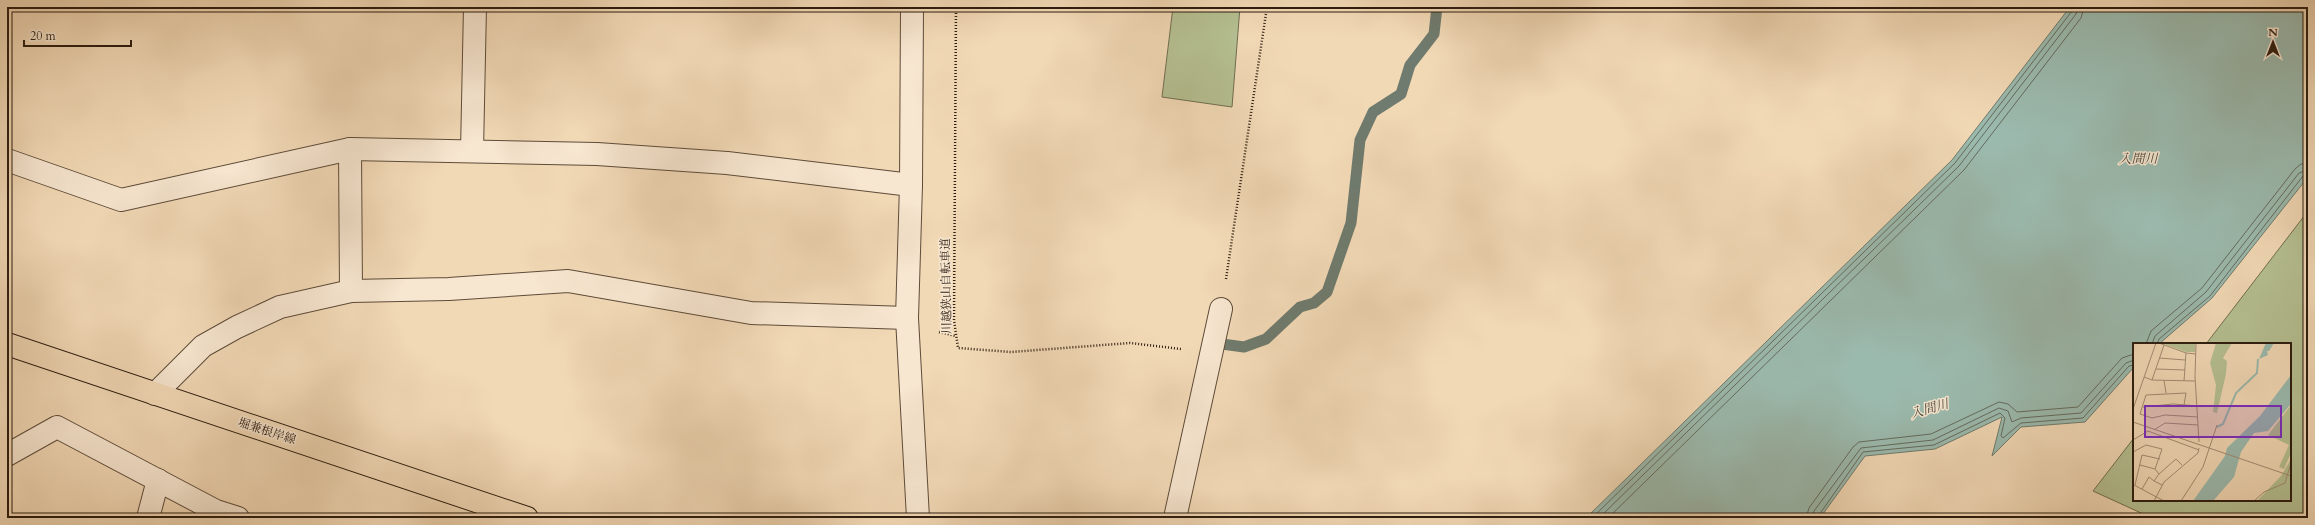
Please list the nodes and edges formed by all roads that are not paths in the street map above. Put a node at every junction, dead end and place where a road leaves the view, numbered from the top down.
1 (475, 7) edge
2 (912, 7) edge
3 (350, 149) junction
4 (472, 151) junction
5 (7, 160) edge
6 (911, 185) junction
7 (351, 291) junction
8 (1221, 309) road end
9 (907, 318) junction
10 (7, 344) edge
11 (155, 394) junction
12 (7, 455) edge
13 (158, 480) junction
14 (148, 518) edge
15 (238, 518) edge
16 (527, 518) edge
17 (918, 518) edge
18 (1175, 518) edge

1 - 4 street
2 - 6 street
3 - 4 street
3 - 5 street
3 - 7 street
4 - 6 street
6 - 9 street
7 - 9 street
7 - 11 street
8 - 18 street
9 - 17 street
10 - 11 main road, 堀兼根岸線
11 - 16 main road, 堀兼根岸線
12 - 13 street
13 - 14 street
13 - 15 street

